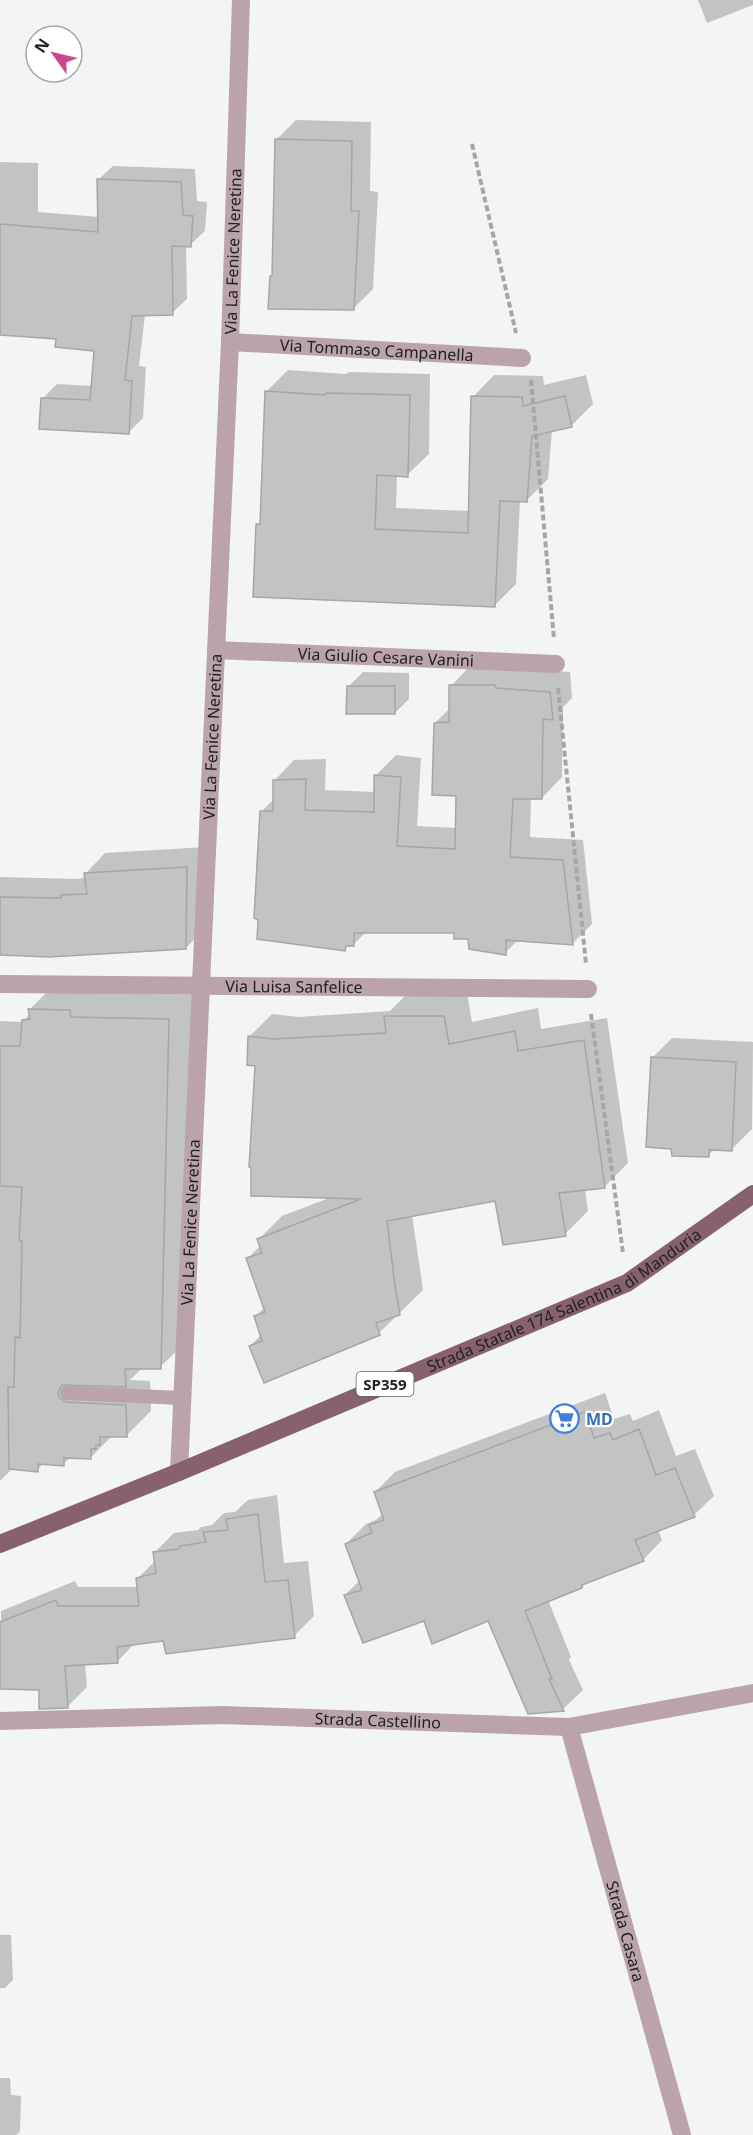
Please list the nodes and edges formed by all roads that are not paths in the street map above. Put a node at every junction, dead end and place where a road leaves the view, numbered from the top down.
1 (241, 0) edge
2 (230, 342) junction
3 (522, 358) road end
4 (216, 650) junction
5 (556, 664) road end
6 (0, 984) edge
7 (201, 986) junction
8 (588, 989) road end
9 (753, 1194) edge
10 (66, 1393) dead end
11 (182, 1398) junction
12 (179, 1472) junction
13 (0, 1544) edge
14 (753, 1693) edge
15 (0, 1721) edge
16 (568, 1727) junction
17 (682, 2135) edge

1 - 2 street, Via La Fenice Neretina
2 - 3 street, Via Tommaso Campanella
2 - 4 street, Via La Fenice Neretina
4 - 5 street, Via Giulio Cesare Vanini
4 - 7 street, Via La Fenice Neretina
6 - 7 street, Via Luisa Sanfelice
7 - 8 street, Via Luisa Sanfelice
7 - 11 street, Via La Fenice Neretina
9 - 12 main road, Strada Statale 174 Salentina di Manduria / SP359
10 - 11 lane
11 - 12 street, Via La Fenice Neretina
12 - 13 main road, Strada Statale 174 Salentina di Manduria / SP359
14 - 16 street, Strada Castellino
15 - 16 street, Strada Castellino
16 - 17 street, Strada Casara

